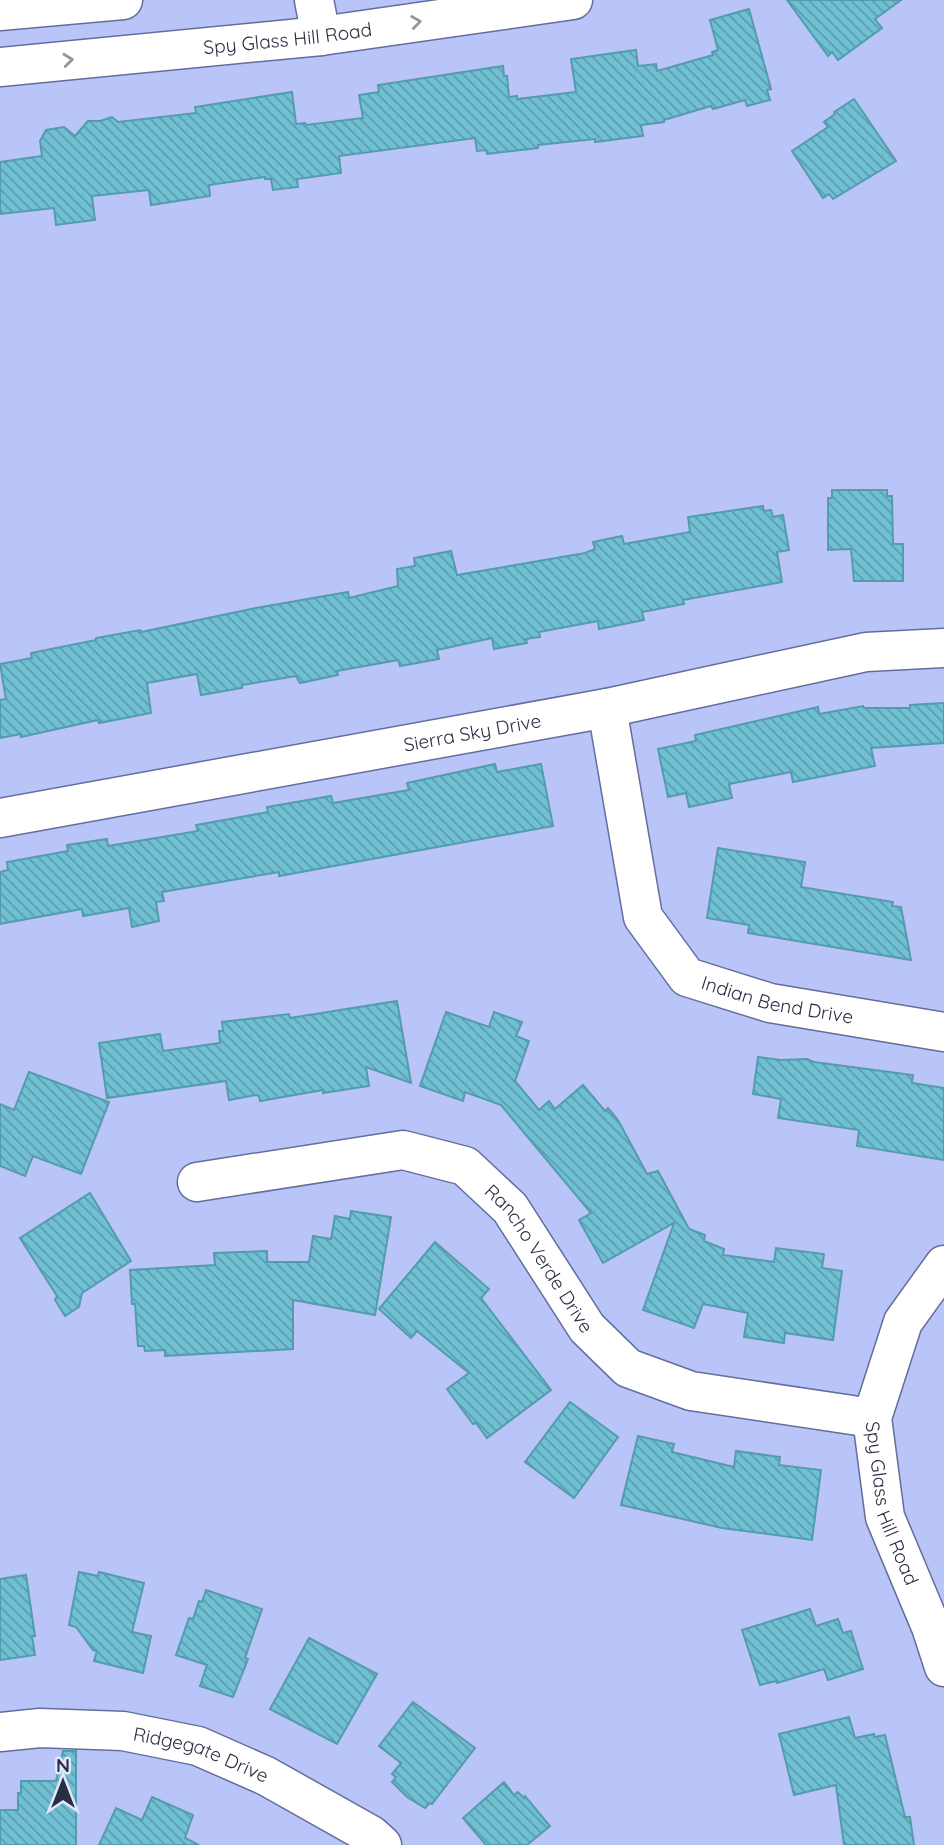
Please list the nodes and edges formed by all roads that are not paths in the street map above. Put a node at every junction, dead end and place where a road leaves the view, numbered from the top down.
1 (123, 0) edge
2 (573, 0) edge
3 (0, 11) edge
4 (318, 18) edge
5 (0, 67) edge
6 (944, 648) edge
7 (607, 708) junction
8 (0, 818) edge
9 (944, 1032) edge
10 (197, 1182) dead end
11 (944, 1265) edge
12 (872, 1418) junction
13 (944, 1667) edge
14 (0, 1732) edge
15 (382, 1845) edge

1 - 3 street
4 -> 2 street, Spy Glass Hill Road
5 -> 4 street, Spy Glass Hill Road
6 - 7 street, Sierra Sky Drive
7 - 8 street, Sierra Sky Drive
7 - 9 street, Indian Bend Drive
10 - 12 street, Rancho Verde Drive
11 - 12 street, Spy Glass Hill Road
12 - 13 street, Spy Glass Hill Road
14 - 15 street, Ridgegate Drive

